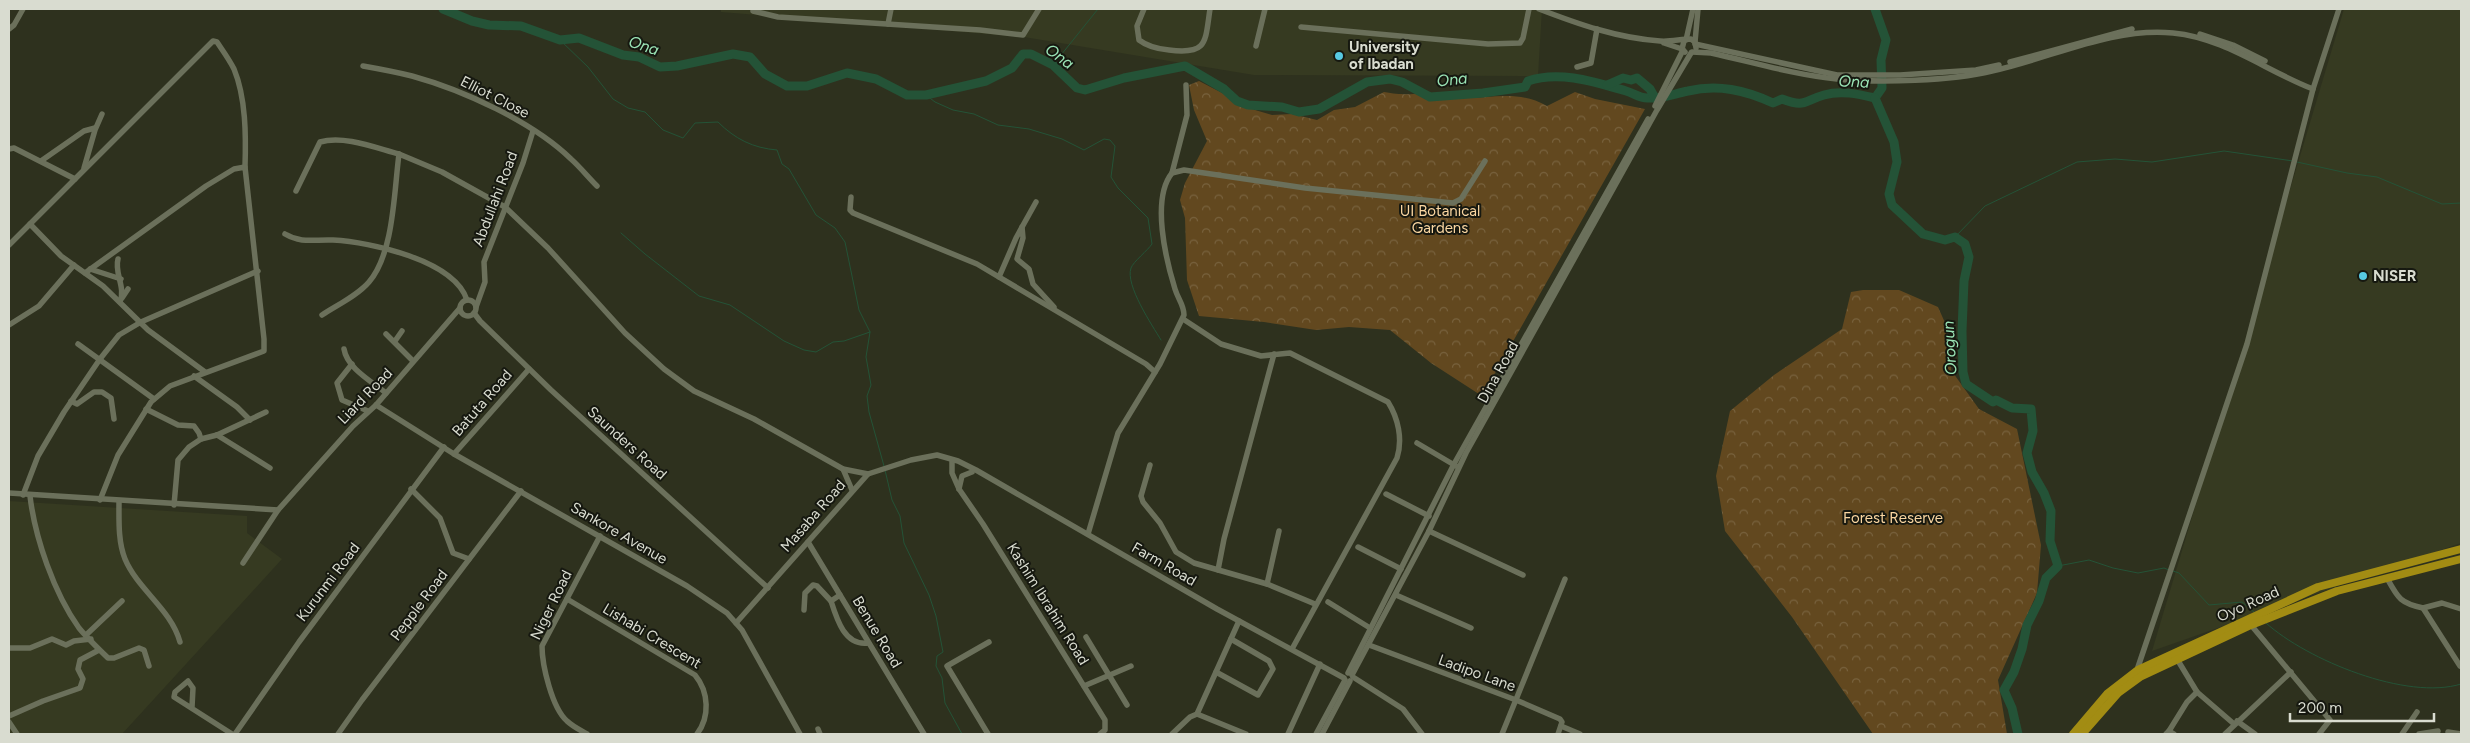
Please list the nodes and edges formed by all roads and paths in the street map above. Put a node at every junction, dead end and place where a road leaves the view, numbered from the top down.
1 (23, 9) edge
2 (891, 9) edge
3 (1039, 9) edge
4 (1144, 9) edge
5 (1210, 9) edge
6 (1265, 9) edge
7 (1530, 9) edge
8 (1543, 9) edge
9 (1693, 9) edge
10 (1698, 9) edge
11 (2339, 9) edge
12 (753, 11) dead end
13 (888, 24) junction
14 (1301, 27) dead end
15 (1597, 29) junction
16 (9, 30) edge
17 (1685, 40) junction
18 (1660, 41) junction
19 (1695, 43) junction
20 (1256, 46) dead end
21 (1682, 50) junction
22 (1692, 53) junction
23 (363, 66) dead end
24 (1577, 67) dead end
25 (1868, 78) junction
26 (1669, 83) junction
27 (1186, 85) dead end
28 (2314, 87) junction
29 (102, 114) dead end
30 (95, 128) junction
31 (533, 131) junction
32 (9, 149) edge
33 (399, 154) junction
34 (41, 161) junction
35 (1485, 161) dead end
36 (245, 167) junction
37 (83, 170) junction
38 (1172, 173) junction
39 (75, 178) junction
40 (597, 186) dead end
41 (296, 191) dead end
42 (851, 197) dead end
43 (1036, 202) dead end
44 (505, 207) junction
45 (30, 224) junction
46 (1022, 227) junction
47 (285, 234) dead end
48 (9, 245) edge
49 (386, 248) junction
50 (118, 259) dead end
51 (74, 265) junction
52 (88, 271) junction
53 (258, 271) junction
54 (999, 277) junction
55 (122, 279) junction
56 (128, 289) dead end
57 (480, 298) junction
58 (121, 300) junction
59 (470, 300) junction
60 (460, 308) junction
61 (475, 310) junction
62 (1058, 311) junction
63 (322, 315) dead end
64 (1183, 320) junction
65 (141, 322) junction
66 (9, 325) edge
67 (402, 331) dead end
68 (386, 334) dead end
69 (395, 342) junction
70 (78, 344) dead end
71 (344, 349) dead end
72 (1274, 354) junction
73 (100, 359) junction
74 (414, 361) junction
75 (352, 364) junction
76 (529, 369) junction
77 (205, 372) junction
78 (1155, 372) junction
79 (194, 376) junction
80 (386, 393) junction
81 (154, 399) junction
82 (71, 401) junction
83 (376, 405) junction
84 (146, 409) junction
85 (266, 412) dead end
86 (368, 412) junction
87 (114, 419) dead end
88 (250, 420) junction
89 (217, 435) junction
90 (201, 439) junction
91 (1417, 443) dead end
92 (444, 447) junction
93 (454, 454) junction
94 (928, 457) junction
95 (952, 462) junction
96 (1150, 465) dead end
97 (1456, 466) junction
98 (270, 468) dead end
99 (843, 469) junction
100 (852, 471) junction
101 (972, 472) junction
102 (868, 474) junction
103 (984, 476) junction
104 (859, 482) junction
105 (411, 489) junction
106 (959, 489) junction
107 (852, 490) junction
108 (521, 491) junction
109 (9, 493) edge
110 (1386, 494) dead end
111 (26, 495) junction
112 (100, 500) junction
113 (119, 502) junction
114 (174, 505) junction
115 (278, 510) junction
116 (1429, 516) junction
117 (1279, 531) dead end
118 (1430, 531) junction
119 (1088, 534) junction
120 (600, 536) junction
121 (808, 542) junction
122 (1358, 546) dead end
123 (2461, 549) edge
124 (469, 559) junction
125 (2461, 559) edge
126 (242, 563) dead end
127 (1401, 569) junction
128 (1218, 570) junction
129 (1523, 575) dead end
130 (2388, 578) junction
131 (1565, 579) dead end
132 (1267, 584) junction
133 (768, 588) junction
134 (840, 595) junction
135 (1396, 595) junction
136 (567, 599) junction
137 (122, 601) dead end
138 (831, 601) junction
139 (1328, 602) dead end
140 (1315, 604) junction
141 (2423, 608) junction
142 (2461, 609) edge
143 (804, 610) dead end
144 (2265, 615) junction
145 (1239, 621) junction
146 (2252, 622) junction
147 (736, 623) junction
148 (1370, 628) junction
149 (1472, 628) dead end
150 (88, 637) junction
151 (1086, 637) dead end
152 (1231, 639) junction
153 (180, 642) dead end
154 (989, 642) dead end
155 (868, 643) junction
156 (1369, 645) junction
157 (9, 648) edge
158 (1292, 649) junction
159 (99, 650) junction
160 (2177, 659) junction
161 (1320, 664) junction
162 (149, 666) dead end
163 (1131, 666) dead end
164 (2460, 666) edge
165 (1216, 672) junction
166 (2291, 672) junction
167 (2139, 673) junction
168 (1111, 676) junction
169 (1349, 677) junction
170 (1084, 686) junction
171 (2197, 692) junction
172 (1516, 700) junction
173 (1127, 705) dead end
174 (192, 707) junction
175 (2417, 712) dead end
176 (1197, 714) junction
177 (9, 716) edge
178 (9, 722) edge
179 (2236, 722) junction
180 (1561, 726) junction
181 (2438, 731) dead end
182 (2448, 732) dead end
183 (2170, 733) edge
184 (17, 734) edge
185 (232, 734) edge
186 (236, 734) edge
187 (338, 734) edge
188 (587, 734) edge
189 (697, 734) edge
190 (800, 734) edge
191 (924, 734) edge
192 (988, 734) edge
193 (1100, 734) edge
194 (1172, 734) edge
195 (1246, 734) edge
196 (1288, 734) edge
197 (1316, 734) edge
198 (1322, 734) edge
199 (1422, 734) edge
200 (1502, 734) edge
201 (1558, 734) edge
202 (1580, 734) edge
203 (2073, 734) edge
204 (2082, 734) edge
205 (2225, 734) edge
206 (2255, 734) edge
207 (2320, 734) edge
208 (2402, 734) edge
209 (2420, 734) edge
210 (2461, 734) edge

1 - 16 street
2 - 13 street
3 - 13 street
4 - 5 street
6 - 20 street
7 - 14 street
8 - 15 street
9 - 17 street
10 - 19 street
11 - 28 street
12 - 13 street
15 - 18 street
15 - 24 street
17 - 18 street
17 - 19 street
17 - 21 street
18 - 21 street
19 - 22 street
19 - 25 street
21 - 22 street
21 - 26 street
22 - 25 street
22 - 26 street
23 - 31 street, Elliot Close
25 - 28 street
26 - 97 street, Dina Road
27 - 38 street
28 - 167 street
29 - 30 street
30 - 34 street
30 - 37 street
31 - 40 street, Elliot Close
31 - 44 street, Abdullahi Road
32 - 34 street
33 - 41 street
33 - 44 street
33 - 49 street
34 - 39 street
35 - 38 street
36 - 37 street
36 - 52 street
36 - 53 street
37 - 39 street
38 - 64 street
39 - 45 street
42 - 54 street
43 - 46 street
44 - 57 street, Abdullahi Road
44 - 99 street
45 - 48 street
45 - 51 street
46 - 54 street
46 - 62 street
47 - 49 street
49 - 59 street
49 - 63 street
50 - 55 street
51 - 52 street
51 - 66 street
52 - 55 street
52 - 58 street
53 - 65 street
53 - 77 street
54 - 62 street
55 - 58 street
56 - 58 street
57 - 59 street
57 - 61 street, Abdullahi Road
58 - 65 street
59 - 60 street
59 - 61 street
60 - 61 street
60 - 74 street, Liard Road
61 - 76 street, Saunders Road
62 - 78 street
64 - 72 street
64 - 78 street
65 - 73 street
65 - 77 street
67 - 69 street
68 - 69 street
69 - 74 street
70 - 73 street
71 - 75 street
72 - 128 street
72 - 140 street
73 - 81 street
73 - 82 street
74 - 80 street, Liard Road
75 - 80 street
75 - 86 street
76 - 93 street, Batuta Road
76 - 133 street, Saunders Road
77 - 79 street
78 - 119 street
79 - 81 street
79 - 88 street
80 - 83 street, Liard Road
81 - 84 street
82 - 87 street
82 - 111 street
83 - 86 street, Liard Road
83 - 92 street, Sankore Avenue
84 - 90 street
84 - 112 street
85 - 88 street
86 - 115 street, Liard Road
88 - 89 street
89 - 90 street
89 - 98 street
90 - 114 street
91 - 97 street
92 - 93 street, Sankore Avenue
92 - 105 street, Kurunmi Road
93 - 108 street, Sankore Avenue
94 - 95 street, Farm Road
94 - 102 street, Masaba Road
94 - 103 street, Farm Road
95 - 101 street, Farm Road
95 - 106 street, Kashim Ibrahim Road
96 - 128 street
97 - 116 street, Dina Road
97 - 118 street, Dina Road
99 - 100 street
99 - 107 street
100 - 102 street
100 - 104 street
101 - 103 street, Farm Road
101 - 106 street
102 - 104 street, Masaba Road
103 - 119 street, Farm Road
104 - 107 street, Masaba Road
105 - 124 street
105 - 186 street, Kurunmi Road
106 - 170 street, Kashim Ibrahim Road
107 - 121 street, Masaba Road
108 - 120 street, Sankore Avenue
108 - 124 street, Pepple Road
109 - 111 street
110 - 116 street
111 - 112 street
111 - 150 street
112 - 113 street
113 - 114 street
113 - 153 street
114 - 115 street
115 - 126 street, Liard Road
116 - 127 street, Dina Road
117 - 132 street
118 - 129 street
118 - 135 street, Dina Road
119 - 145 street, Farm Road
120 - 136 street, Niger Road
120 - 147 street, Sankore Avenue
121 - 133 street, Masaba Road
121 - 134 street, Benue Road
122 - 127 street
123 - 144 highway, Oyo Road
124 - 187 street, Pepple Road
125 - 130 highway, Oyo Road
127 - 148 street, Dina Road
128 - 132 street
130 - 141 street
130 - 144 highway, Oyo Road
131 - 172 street
132 - 140 street
133 - 147 street, Masaba Road
134 - 138 street
134 - 155 street, Benue Road
135 - 149 street
135 - 156 street, Dina Road
136 - 188 street, Niger Road
136 - 189 street, Lishabi Crescent
137 - 150 street
138 - 143 street
138 - 155 street
139 - 148 street
140 - 158 street
141 - 142 street
141 - 164 street
144 - 146 highway, Oyo Road
145 - 152 street
145 - 158 street, Farm Road
146 - 160 highway, Oyo Road
146 - 166 street
146 - 167 highway, Oyo Road
147 - 190 street, Sankore Avenue
148 - 169 street, Dina Road
150 - 157 street
150 - 159 street
151 - 168 street
152 - 165 street
152 - 165 street
154 - 192 street
155 - 191 street, Benue Road
156 - 169 street, Dina Road
156 - 172 street, Ladipo Lane
158 - 161 street, Farm Road
159 - 162 street
159 - 177 street
160 - 167 highway, Oyo Road
160 - 171 street
161 - 169 street, Farm Road
161 - 196 street
163 - 168 street
165 - 176 street
166 - 179 street
166 - 207 street
167 - 203 highway, Oyo Road
167 - 204 highway, Oyo Road
168 - 170 street
168 - 173 street
169 - 197 street
169 - 198 street
169 - 199 street
170 - 193 street, Kashim Ibrahim Road
171 - 179 street
171 - 183 street
172 - 180 street, Ladipo Lane
172 - 200 street
174 - 174 street
174 - 185 street
175 - 208 street
176 - 194 street
176 - 195 street
178 - 184 street
179 - 205 street
179 - 206 street
180 - 201 street
180 - 202 street
181 - 209 street
182 - 210 street

